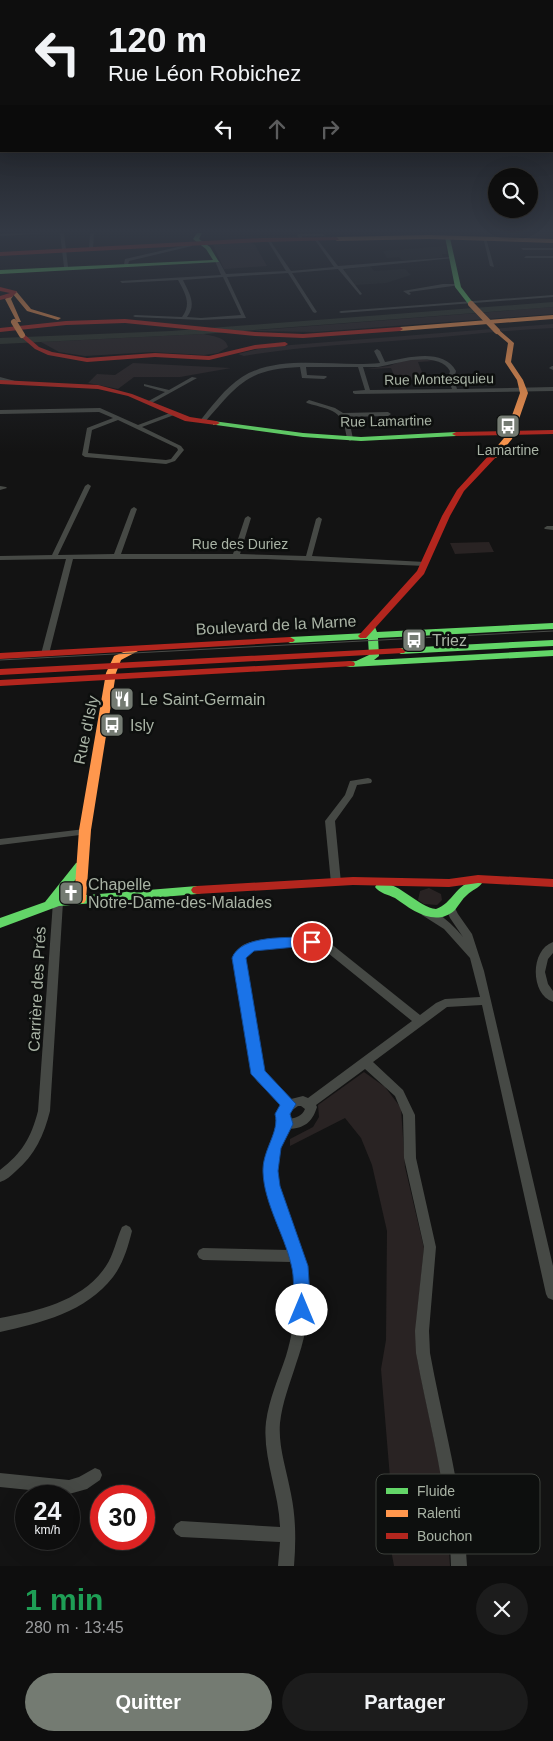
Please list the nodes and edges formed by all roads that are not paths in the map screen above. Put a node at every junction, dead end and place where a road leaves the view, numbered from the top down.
1 (10, 306) edge
2 (26, 306) edge
3 (191, 306) edge
4 (239, 306) edge
5 (311, 306) edge
6 (426, 306) edge
7 (473, 306) edge
8 (315, 312) dead end
9 (341, 312) dead end
10 (136, 316) dead end
11 (553, 317) edge
12 (184, 318) junction
13 (553, 321) edge
14 (161, 325) junction
15 (443, 329) junction
16 (0, 331) edge
17 (227, 334) junction
18 (40, 347) junction
19 (377, 351) dead end
20 (383, 364) junction
21 (302, 366) junction
22 (360, 366) junction
23 (324, 377) dead end
24 (194, 378) dead end
25 (0, 380) edge
26 (146, 385) dead end
27 (553, 389) edge
28 (455, 390) junction
29 (524, 390) junction
30 (168, 391) junction
31 (355, 392) dead end
32 (368, 392) junction
33 (309, 402) dead end
34 (148, 403) junction
35 (0, 412) edge
36 (172, 414) junction
37 (388, 414) dead end
38 (342, 415) junction
39 (118, 418) junction
40 (202, 422) junction
41 (138, 428) junction
42 (510, 432) junction
43 (553, 432) edge
44 (350, 439) junction
45 (88, 486) dead end
46 (134, 509) dead end
47 (248, 518) dead end
48 (319, 520) dead end
49 (116, 556) junction
50 (236, 556) junction
51 (309, 556) junction
52 (54, 557) junction
53 (0, 558) edge
54 (69, 560) junction
55 (425, 564) junction
56 (553, 626) edge
57 (369, 633) junction
58 (553, 638) edge
59 (553, 642) edge
60 (172, 647) junction
61 (374, 650) junction
62 (553, 653) edge
63 (45, 654) junction
64 (0, 656) edge
65 (350, 665) junction
66 (0, 667) edge
67 (113, 669) junction
68 (0, 672) edge
69 (0, 683) edge
70 (368, 781) dead end
71 (85, 832) junction
72 (0, 842) edge
73 (80, 866) junction
74 (501, 880) junction
75 (336, 883) junction
76 (422, 883) junction
77 (435, 883) junction
78 (553, 883) edge
79 (80, 900) junction
80 (54, 903) junction
81 (451, 903) junction
82 (411, 904) junction
83 (424, 912) junction
84 (0, 923) edge
85 (553, 946) edge
86 (475, 960) junction
87 (553, 998) edge
88 (486, 1001) junction
89 (420, 1021) junction
90 (365, 1062) junction
91 (289, 1104) junction
92 (309, 1104) junction
93 (285, 1124) junction
94 (0, 1177) edge
95 (126, 1231) dead end
96 (203, 1254) dead end
97 (297, 1256) junction
98 (553, 1294) edge
99 (0, 1325) edge
100 (448, 1474) edge
101 (95, 1475) dead end
102 (0, 1480) edge
103 (181, 1529) dead end
104 (288, 1536) junction
105 (286, 1566) edge

1 - 18 main road
2 - 14 main road
3 - 12 street
4 - 12 street
5 - 8 street
6 - 9 street
7 - 29 main road, bridge
10 - 12 street
11 - 17 main road
13 - 15 main road
14 - 16 main road
14 - 16 main road
14 - 17 main road
14 - 17 main road
15 - 17 main road
15 - 18 main road
17 - 18 main road
19 - 20 street
20 - 22 street
20 - 28 street
21 - 22 street
21 - 23 street
21 - 40 street
22 - 32 street
24 - 30 street
25 - 34 main road, Rue Lamartine
26 - 30 street
27 - 29 street, Rue Montesquieu
28 - 29 street, Rue Montesquieu
28 - 32 street, Rue Montesquieu
29 - 42 main road
30 - 34 street
31 - 32 street, Rue Montesquieu
33 - 38 street
34 - 36 main road, Rue Lamartine
35 - 39 street
36 - 40 main road, Rue Lamartine
36 - 41 street
37 - 38 street
38 - 44 street
39 - 41 street
39 - 41 street
40 - 44 main road, Rue Lamartine
42 - 43 main road, Rue Lamartine
42 - 44 main road, Rue Lamartine
42 - 55 main road
45 - 52 street
46 - 49 street
47 - 50 street
48 - 51 street
49 - 50 street, Rue des Duriez
49 - 54 street, Rue des Duriez
50 - 51 street, Rue des Duriez
51 - 55 street, Rue des Duriez
52 - 53 street, Rue des Duriez
52 - 54 street, Rue des Duriez
54 - 63 street
55 - 57 main road
56 - 57 main road, Boulevard de la Marne
57 - 60 main road, Boulevard de la Marne
57 - 61 main road
58 - 61 main road, Boulevard de la Marne
59 - 61 main road, Boulevard de la Marne
60 - 63 main road, Boulevard de la Marne
60 - 67 main road
61 - 65 main road
61 - 67 main road, Boulevard de la Marne
62 - 65 main road, Boulevard de la Marne
63 - 64 main road, Boulevard de la Marne
65 - 67 main road, Boulevard de la Marne
66 - 67 main road, Boulevard de la Marne
67 - 68 main road, Boulevard de la Marne
67 - 69 main road, Boulevard de la Marne
67 - 71 main road, Rue d'Isly
70 - 75 street
71 - 72 street
71 - 73 main road, Rue d'Isly
73 - 79 main road, Rue d'Isly
73 - 80 main road, Rue d'Isly
74 - 77 main road
74 - 78 main road
74 - 81 main road
75 - 76 main road
75 - 79 main road
75 - 82 main road
76 - 77 main road
76 - 82 main road
77 - 81 main road
79 - 80 main road
80 - 84 main road
80 - 94 street, Carrière des Prés
81 - 83 main road
81 - 86 street
82 - 83 main road
83 - 86 street
85 - 87 street
86 - 88 street
88 - 89 street
88 - 98 street
89 - 90 street
89 - 91 street
90 - 92 street
90 - 100 street
91 - 92 street
91 - 93 street
92 - 93 street
93 - 97 street
95 - 99 street
96 - 97 street
97 - 104 street
101 - 102 street
103 - 104 street
104 - 105 street

